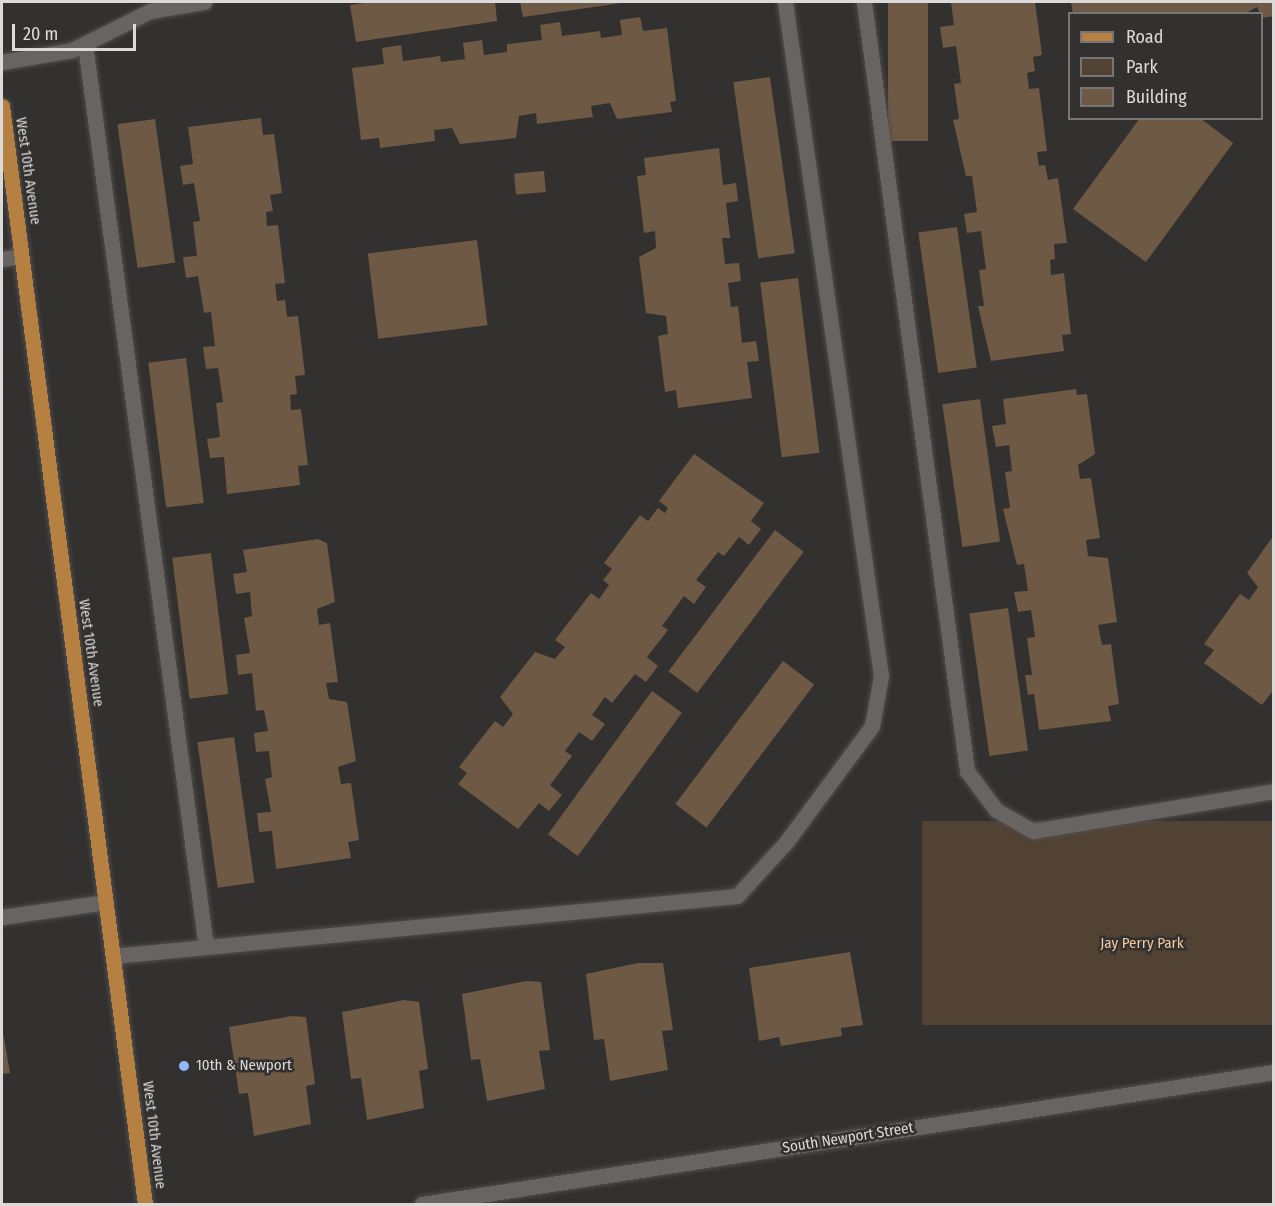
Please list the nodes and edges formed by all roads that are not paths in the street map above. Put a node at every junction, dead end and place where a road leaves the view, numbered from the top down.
1 (204, 2) edge
2 (785, 2) edge
3 (864, 2) edge
4 (85, 44) junction
5 (2, 63) edge
6 (2, 106) edge
7 (21, 256) junction
8 (2, 259) edge
9 (1274, 791) edge
10 (106, 902) junction
11 (2, 917) edge
12 (206, 947) junction
13 (113, 956) junction
14 (1274, 1072) edge
15 (521, 1197) edge
16 (145, 1204) edge
17 (422, 1204) edge

1 - 4 street
2 - 12 street
3 - 9 street
4 - 5 street
4 - 12 street
6 - 7 main road, West 10th Avenue
7 - 8 street
7 - 10 main road, West 10th Avenue
10 - 11 street
10 - 13 main road, West 10th Avenue
12 - 13 street
13 - 16 main road, West 10th Avenue
14 - 15 street, South Newport Street
15 - 17 street, South Newport Street

